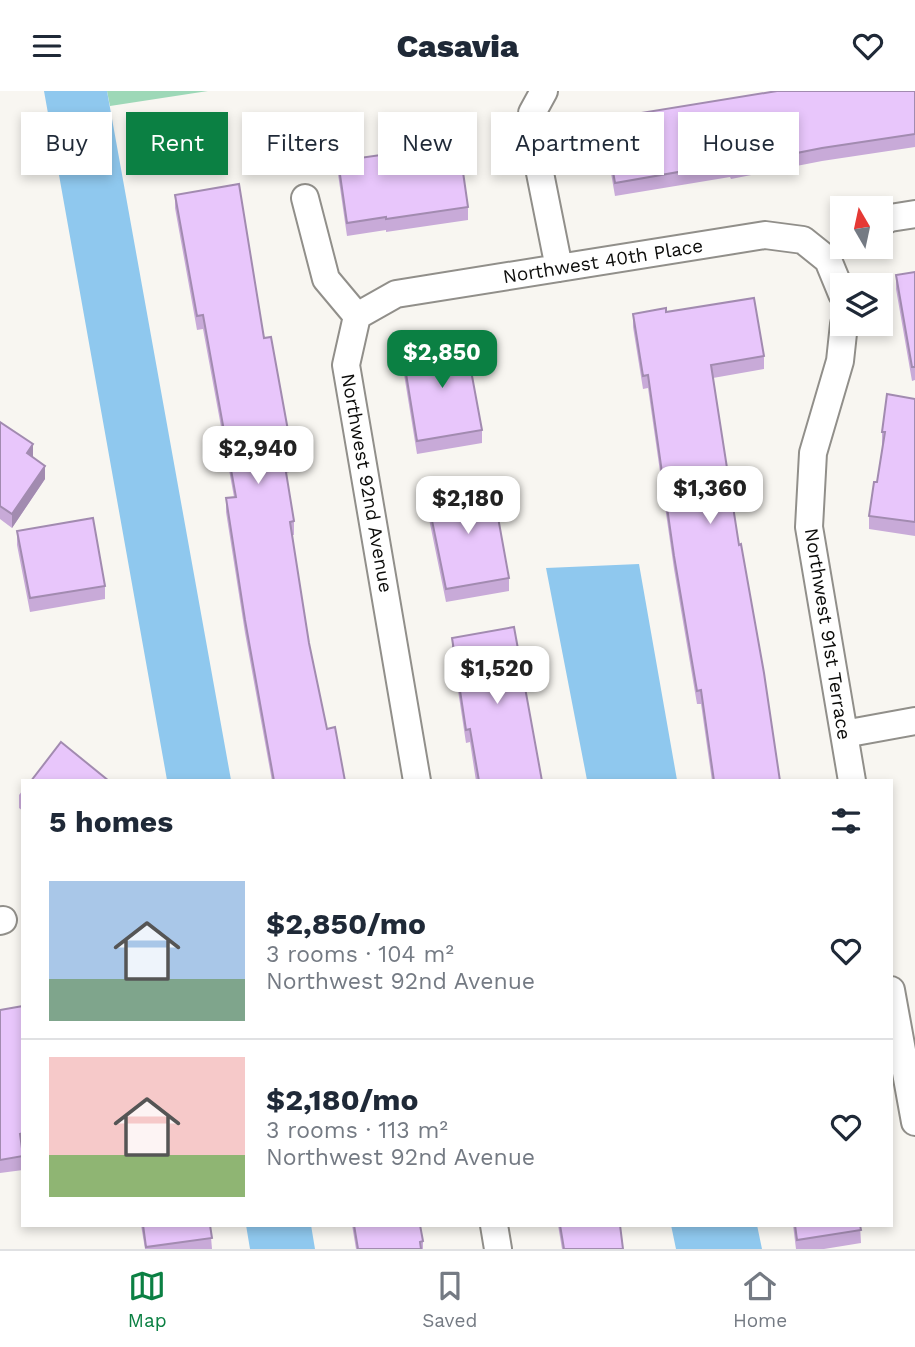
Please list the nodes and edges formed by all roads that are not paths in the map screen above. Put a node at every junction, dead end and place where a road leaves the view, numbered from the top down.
1 (543, 92) edge
2 (306, 198) dead end
3 (915, 214) edge
4 (893, 218) edge
5 (830, 252) edge
6 (559, 268) junction
7 (357, 316) junction
8 (843, 336) edge
9 (915, 721) edge
10 (844, 734) junction
11 (418, 779) edge
12 (852, 779) edge
13 (893, 1001) edge
14 (915, 1122) edge
15 (494, 1227) edge
16 (498, 1249) edge

1 - 6 street
2 - 7 street
3 - 4 street
5 - 6 street, Northwest 40th Place
6 - 7 street, Northwest 40th Place
7 - 11 street, Northwest 92nd Avenue
8 - 10 street, Northwest 91st Terrace
9 - 10 street
10 - 12 street, Northwest 91st Terrace
13 - 14 street
15 - 16 street

